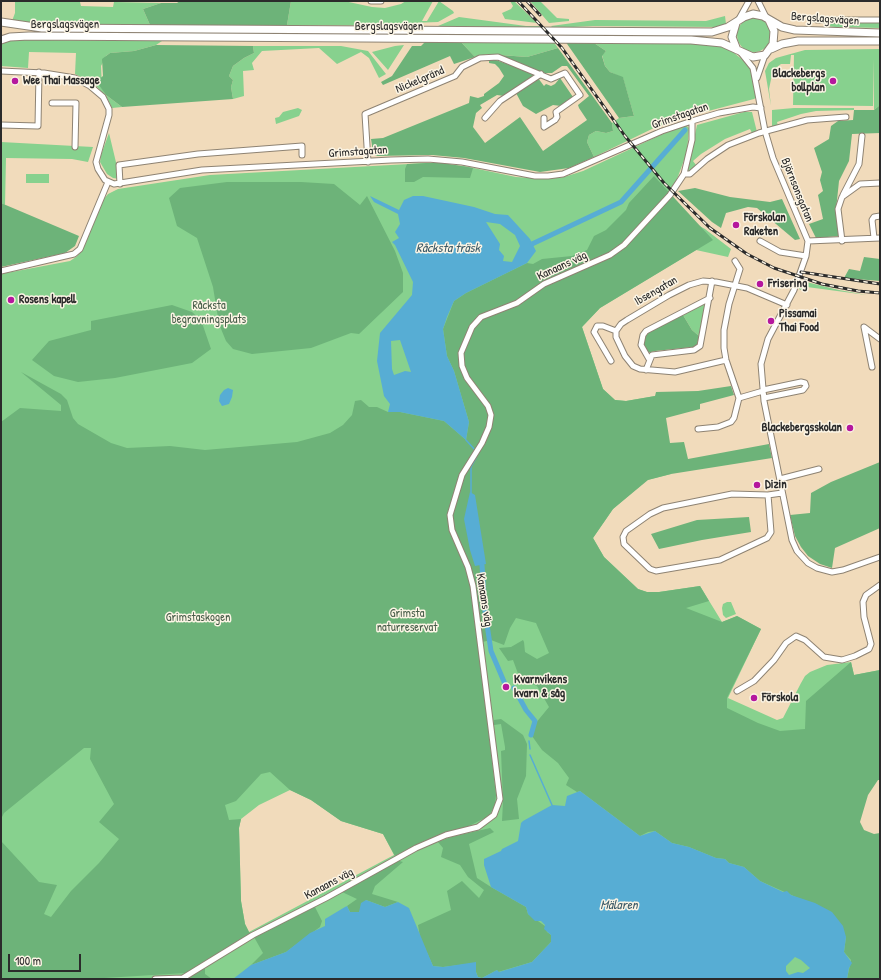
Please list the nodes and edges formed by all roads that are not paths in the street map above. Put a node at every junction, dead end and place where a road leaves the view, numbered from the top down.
1 (371, 1) edge
2 (380, 1) edge
3 (749, 1) edge
4 (758, 1) edge
5 (768, 19) junction
6 (817, 20) dead end
7 (880, 20) edge
8 (738, 21) junction
9 (1, 22) edge
10 (880, 33) edge
11 (1, 40) edge
12 (880, 40) edge
13 (771, 49) junction
14 (739, 52) junction
15 (765, 55) junction
16 (1, 72) edge
17 (39, 72) junction
18 (541, 74) junction
19 (756, 79) junction
20 (52, 103) dead end
21 (761, 108) junction
22 (846, 117) dead end
23 (485, 118) dead end
24 (544, 118) dead end
25 (692, 121) junction
26 (1, 125) edge
27 (765, 132) junction
28 (862, 136) dead end
29 (75, 147) dead end
30 (302, 155) dead end
31 (368, 162) junction
32 (684, 174) junction
33 (108, 182) junction
34 (880, 183) edge
35 (120, 184) junction
36 (842, 197) junction
37 (880, 216) edge
38 (874, 238) junction
39 (880, 238) edge
40 (760, 241) dead end
41 (808, 241) junction
42 (842, 241) junction
43 (806, 256) junction
44 (735, 261) dead end
45 (1, 271) edge
46 (712, 281) junction
47 (734, 284) junction
48 (710, 298) junction
49 (787, 304) junction
50 (616, 331) junction
51 (880, 338) edge
52 (649, 359) junction
53 (726, 360) junction
54 (610, 361) dead end
55 (872, 367) dead end
56 (646, 370) junction
57 (763, 390) junction
58 (738, 398) junction
59 (764, 398) junction
60 (698, 429) dead end
61 (819, 469) dead end
62 (780, 479) junction
63 (782, 494) junction
64 (768, 495) junction
65 (880, 558) edge
66 (880, 585) edge
67 (738, 691) dead end
68 (155, 979) edge

1 - 2 street
3 - 8 street
4 - 5 street
5 - 8 main road, Bergslagsvägen
5 - 10 main road, Bergslagsvägen
5 - 13 main road, Bergslagsvägen
6 - 7 street, Bergslagsvägen
8 - 9 main road, Bergslagsvägen
8 - 14 main road
11 - 14 main road, Bergslagsvägen
12 - 13 main road, Bergslagsvägen
13 - 15 main road, Bergslagsvägen
14 - 15 main road, Bergslagsvägen
14 - 19 street, Björnsonsgatan
15 - 19 street
16 - 17 street
17 - 26 street
17 - 33 street
18 - 23 street
18 - 24 street, Nickelgränd
18 - 31 street, Nickelgränd
19 - 21 street, Björnsonsgatan
20 - 29 street
21 - 25 street, Grimstagatan
21 - 27 street, Björnsonsgatan
22 - 27 street
25 - 31 street, Grimstagatan
25 - 32 street, Kanaans väg
27 - 32 street
27 - 41 street, Björnsonsgatan
28 - 36 street
30 - 35 street
31 - 35 street, Grimstagatan
32 - 68 street, Kanaans väg
33 - 35 street, Grimstagatan
33 - 45 street
34 - 36 street
36 - 42 street
37 - 38 street
38 - 39 street
38 - 42 street
40 - 43 street
41 - 42 street
41 - 43 street
43 - 49 street
44 - 47 street
46 - 47 street, Ibsengatan
46 - 48 street
46 - 50 street, Ibsengatan
47 - 49 street, Ibsengatan
47 - 53 street
48 - 52 street
48 - 52 street
49 - 57 street
50 - 54 street
50 - 56 street
51 - 55 street
52 - 56 street
53 - 56 street
53 - 58 street
57 - 58 street
57 - 59 street
57 - 59 street
58 - 60 street
59 - 62 street
61 - 62 street
62 - 63 street
63 - 64 street
63 - 65 street
64 - 64 street
66 - 67 street

